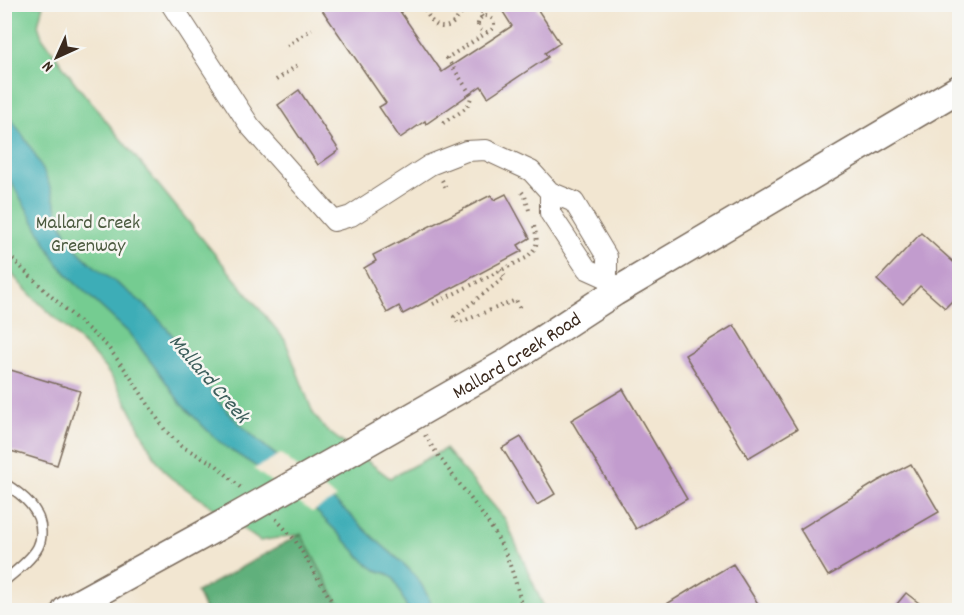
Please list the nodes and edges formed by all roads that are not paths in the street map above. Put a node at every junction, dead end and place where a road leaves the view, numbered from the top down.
1 (171, 4) edge
2 (960, 88) edge
3 (611, 285) junction
4 (4, 483) edge
5 (4, 581) edge
6 (66, 610) edge

1 - 3 street
2 - 3 main road, Mallard Creek Road
3 - 6 main road, Mallard Creek Road, bridge
4 - 5 lane

